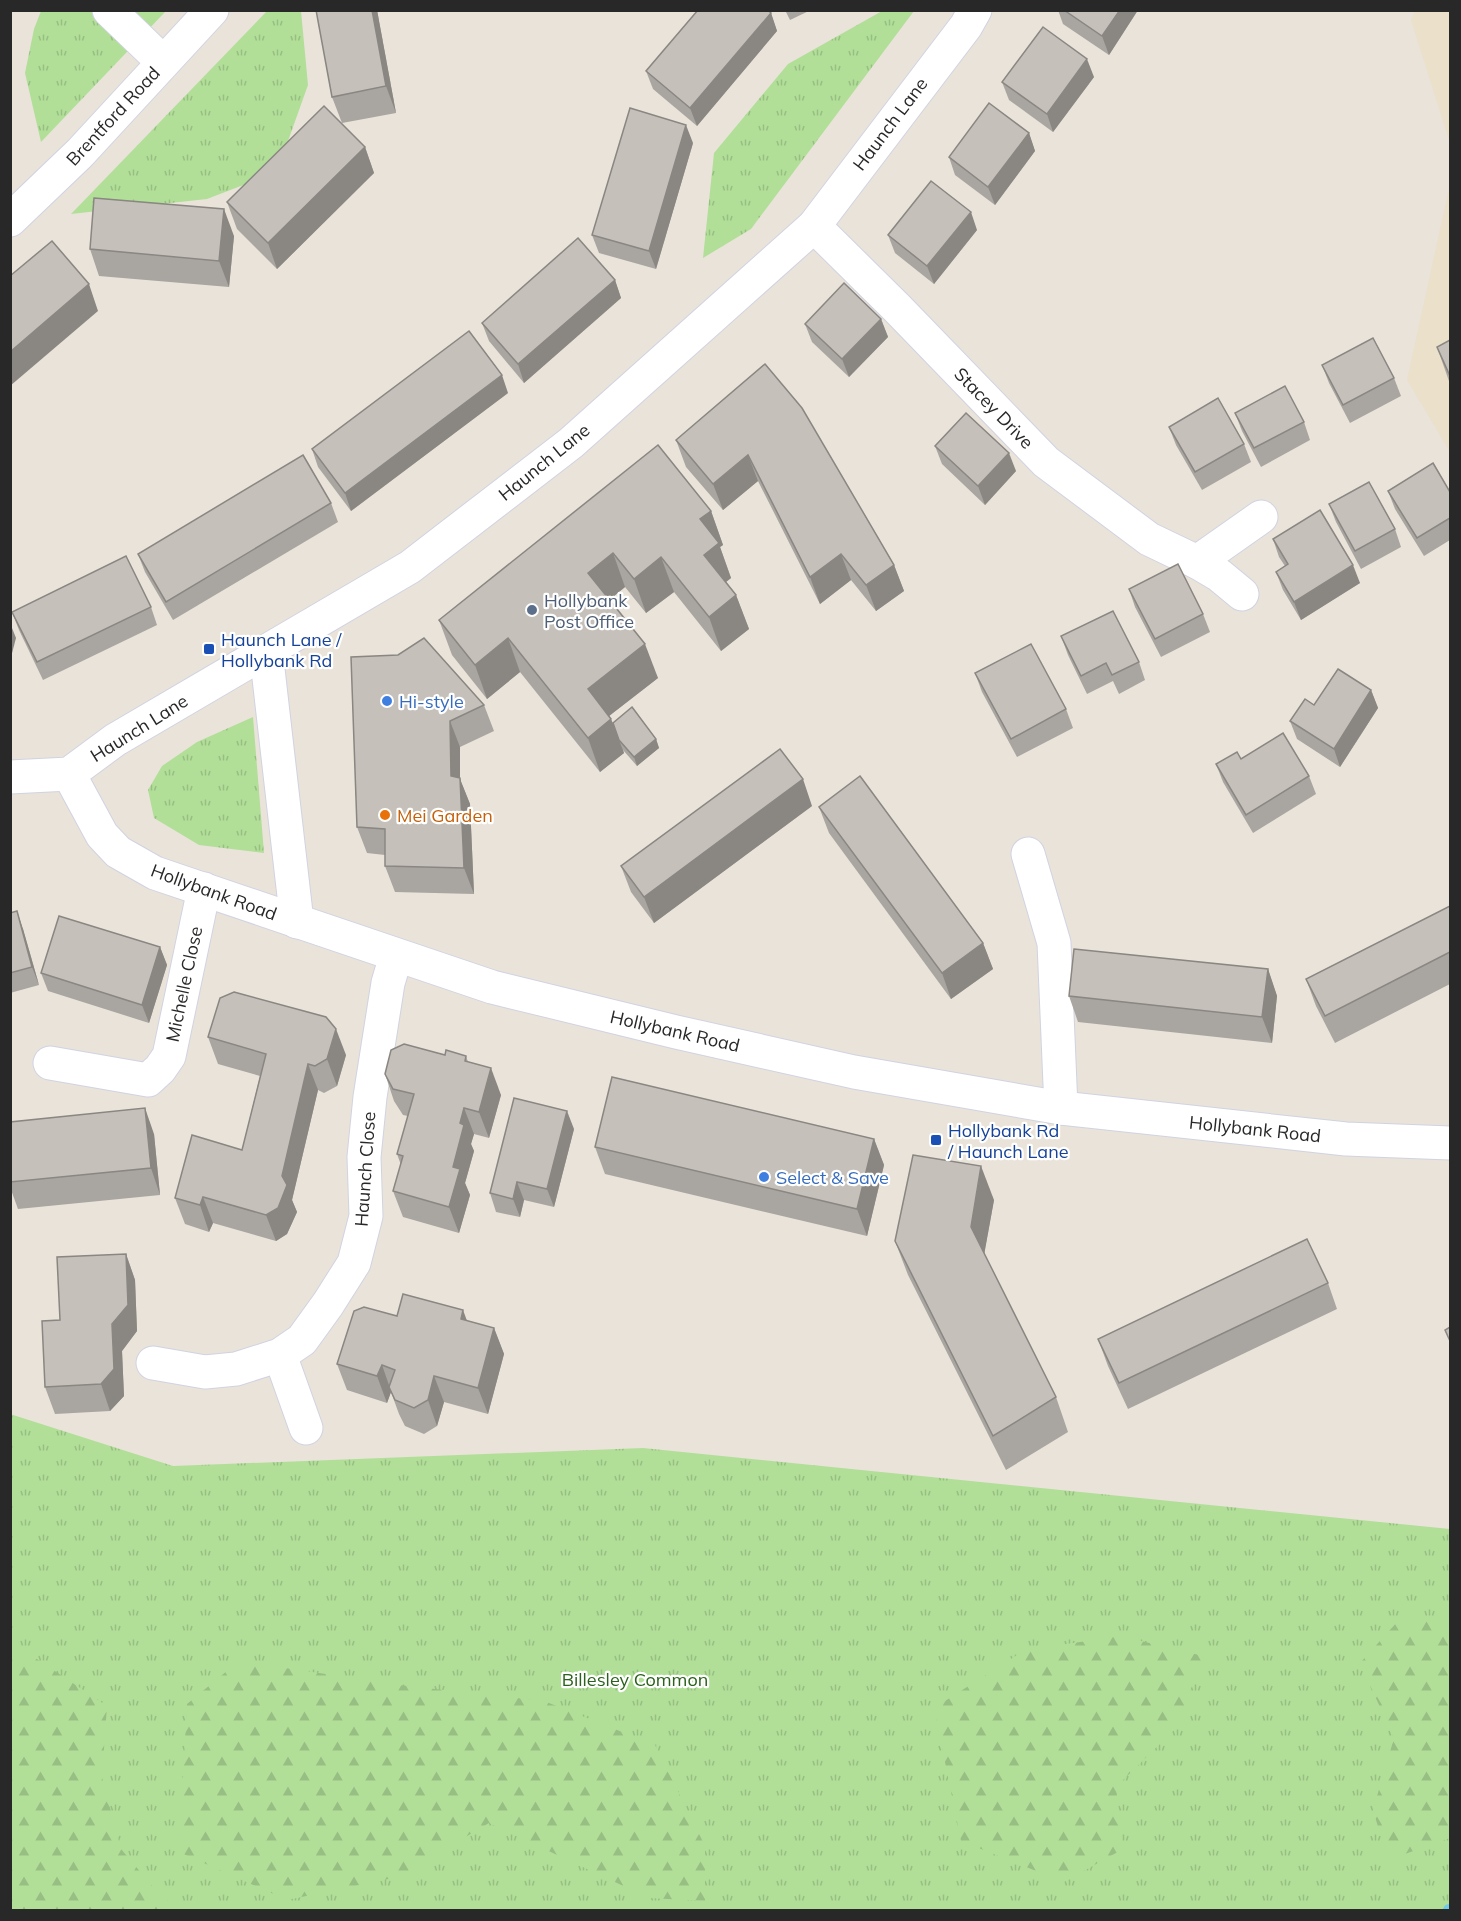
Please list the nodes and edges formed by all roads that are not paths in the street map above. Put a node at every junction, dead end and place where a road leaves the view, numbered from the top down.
1 (108, 10) edge
2 (212, 10) edge
3 (975, 10) edge
4 (163, 62) junction
5 (10, 220) edge
6 (814, 226) junction
7 (1261, 516) dead end
8 (1197, 562) junction
9 (1242, 594) dead end
10 (266, 652) junction
11 (69, 774) junction
12 (10, 777) edge
13 (1028, 854) dead end
14 (204, 889) junction
15 (297, 922) junction
16 (396, 956) junction
17 (50, 1063) dead end
18 (1061, 1108) junction
19 (1450, 1143) edge
20 (280, 1355) junction
21 (153, 1363) dead end
22 (306, 1428) dead end

1 - 4 street
2 - 4 street, Brentford Road
3 - 6 street, Haunch Lane
4 - 5 street, Brentford Road
6 - 8 street, Stacey Drive
6 - 10 street, Haunch Lane
7 - 8 street
8 - 9 street, Stacey Drive
10 - 11 street, Haunch Lane
10 - 15 street, Hollybank Road
11 - 12 street
11 - 14 street, Hollybank Road
13 - 18 street
14 - 15 street, Hollybank Road
14 - 17 street, Michelle Close
15 - 16 street, Hollybank Road
16 - 18 street, Hollybank Road
16 - 20 street, Haunch Close
18 - 19 street, Hollybank Road
20 - 21 street, Haunch Close
20 - 22 street

